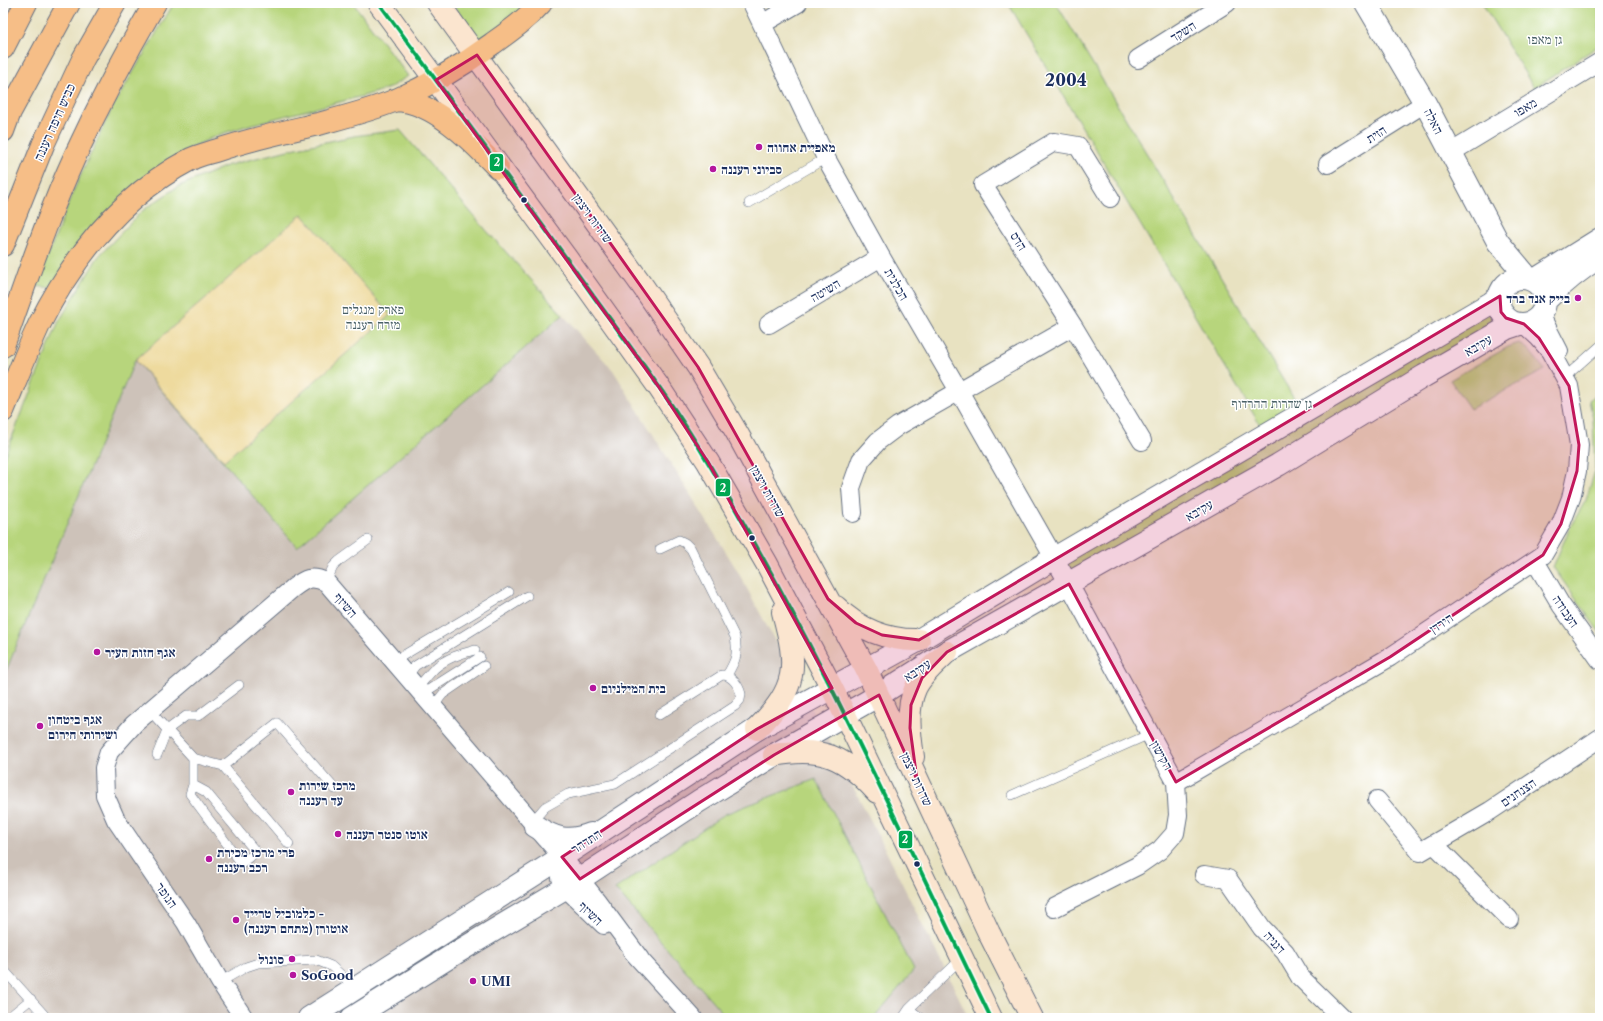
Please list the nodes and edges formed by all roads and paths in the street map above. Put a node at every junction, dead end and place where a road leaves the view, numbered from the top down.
1 (26, 3) edge
2 (69, 3) edge
3 (115, 3) edge
4 (155, 3) edge
5 (379, 3) edge
6 (438, 3) edge
7 (541, 3) edge
8 (752, 3) edge
9 (798, 3) edge
10 (1227, 3) edge
11 (1366, 3) edge
12 (762, 24) junction
13 (3, 48) edge
14 (477, 55) junction
15 (1138, 58) dead end
16 (1600, 62) edge
17 (436, 80) junction
18 (395, 100) junction
19 (1425, 103) junction
20 (3, 131) edge
21 (1450, 153) junction
22 (826, 158) junction
23 (1328, 164) dead end
24 (498, 168) junction
25 (1110, 198) dead end
26 (749, 203) dead end
27 (1600, 239) edge
28 (1498, 242) junction
29 (3, 245) edge
30 (881, 257) junction
31 (1600, 257) edge
32 (1531, 280) junction
33 (1501, 292) junction
34 (1532, 316) junction
35 (768, 324) dead end
36 (1073, 326) junction
37 (3, 346) edge
38 (1600, 346) edge
39 (1565, 377) junction
40 (959, 391) junction
41 (3, 411) edge
42 (1142, 441) dead end
43 (853, 513) dead end
44 (368, 540) dead end
45 (660, 549) dead end
46 (1053, 559) junction
47 (1535, 561) junction
48 (767, 564) junction
49 (326, 582) junction
50 (1069, 584) junction
51 (509, 592) dead end
52 (527, 596) dead end
53 (828, 599) junction
54 (919, 640) junction
55 (947, 652) junction
56 (480, 658) junction
57 (1600, 660) edge
58 (394, 662) junction
59 (866, 669) junction
60 (727, 675) junction
61 (239, 685) dead end
62 (415, 686) junction
63 (832, 688) junction
64 (879, 695) junction
65 (434, 708) junction
66 (150, 711) junction
67 (845, 713) junction
68 (659, 715) dead end
69 (757, 729) junction
70 (167, 730) junction
71 (1150, 734) junction
72 (1600, 738) edge
73 (157, 754) dead end
74 (774, 755) junction
75 (193, 758) junction
76 (223, 766) junction
77 (104, 768) joint
78 (917, 780) junction
79 (1176, 782) junction
80 (193, 785) junction
81 (335, 789) dead end
82 (1012, 795) dead end
83 (1377, 800) dead end
84 (890, 807) junction
85 (534, 824) junction
86 (607, 828) junction
87 (289, 844) dead end
88 (1434, 844) junction
89 (562, 857) junction
90 (1204, 875) dead end
91 (573, 884) junction
92 (1054, 908) dead end
93 (1509, 919) dead end
94 (962, 958) junction
95 (3, 969) edge
96 (220, 982) junction
97 (356, 988) junction
98 (31, 999) junction
99 (910, 1009) junction
100 (8, 1018) edge
101 (47, 1018) edge
102 (244, 1018) edge
103 (308, 1018) edge
104 (352, 1018) edge
105 (693, 1018) edge
106 (903, 1018) edge
107 (921, 1018) edge
108 (991, 1018) edge
109 (1032, 1018) edge
110 (1342, 1018) edge

1 - 13 highway
2 - 20 highway
3 - 29 highway, כביש חיפה רעננה
4 - 37 highway
5 - 17 main road
6 - 14 main road, שדרות ויצמן
7 - 14 highway
8 - 12 street, הכלנית
9 - 12 street
10 - 15 street, השקד
11 - 19 street, האלה
12 - 22 street, הכלנית
14 - 17 highway
14 - 53 main road, שדרות ויצמן
16 - 21 street, מאפו
17 - 18 highway
17 - 24 main road
18 - 24 highway
18 - 41 highway
19 - 21 street, האלה
19 - 23 street, הזית
21 - 28 street, האלה
22 - 26 lane
22 - 30 street, הכלנית
24 - 48 main road
25 - 36 street, הדס
27 - 32 street
28 - 32 street, האלה
28 - 33 street, האלה
30 - 35 street, השיטה
30 - 40 street, הכלנית
31 - 34 street, עקיבא
32 - 33 street
32 - 34 street
33 - 34 street
33 - 46 street, עקיבא
34 - 39 street, הירדן
34 - 50 street, עקיבא
36 - 40 street
36 - 42 street, הדס
38 - 39 lane
39 - 47 street, הירדן
40 - 43 street
40 - 46 street, הכלנית
44 - 49 lane
45 - 60 lane
46 - 50 street, הקישון
46 - 54 street, עקיבא
47 - 57 street, העבודה
47 - 79 street, הירדן
48 - 63 main road
48 - 69 main road
49 - 58 street, השיזף
49 - 66 street, השיזף
50 - 55 street, עקיבא
50 - 71 street, הקישון
51 - 58 lane
52 - 62 lane
53 - 54 main road
53 - 59 main road, שדרות ויצמן
54 - 59 street, עקיבא
55 - 64 street, עקיבא
55 - 78 main road
56 - 62 lane
56 - 62 lane
56 - 65 lane
58 - 62 street, השיזף
59 - 63 street, התדהר
59 - 64 main road, שדרות ויצמן
60 - 68 lane
60 - 85 lane
61 - 70 lane
62 - 65 street, השיזף
63 - 67 main road
63 - 69 street, התדהר
64 - 67 street
64 - 78 main road, שדרות ויצמן
65 - 85 street, השיזף
66 - 70 lane
66 - 77 street, השיזף
67 - 74 street
67 - 84 main road
69 - 86 street, התדהר
70 - 73 lane
70 - 75 lane
71 - 79 street, הקישון
71 - 82 lane
72 - 88 street, הצנחנים
74 - 84 main road
74 - 91 street
75 - 76 lane
75 - 80 lane
76 - 81 lane
76 - 87 lane
77 - 96 street, הנופר
78 - 109 main road, שדרות ויצמן
79 - 92 street, הקישון
80 - 80 lane
83 - 88 street, הצנחנים
84 - 94 main road
85 - 86 street
85 - 89 street, השיזף
86 - 89 street, התדהר
88 - 93 street
89 - 91 street, השיזף
89 - 97 street, התדהר
90 - 110 street, דגניה
91 - 104 street
91 - 105 street, השיזף
94 - 99 lane
94 - 108 main road
95 - 98 lane
96 - 97 lane
96 - 102 street, הנופר
97 - 103 street, התדהר
98 - 100 lane
98 - 101 lane
99 - 106 lane
99 - 107 lane

